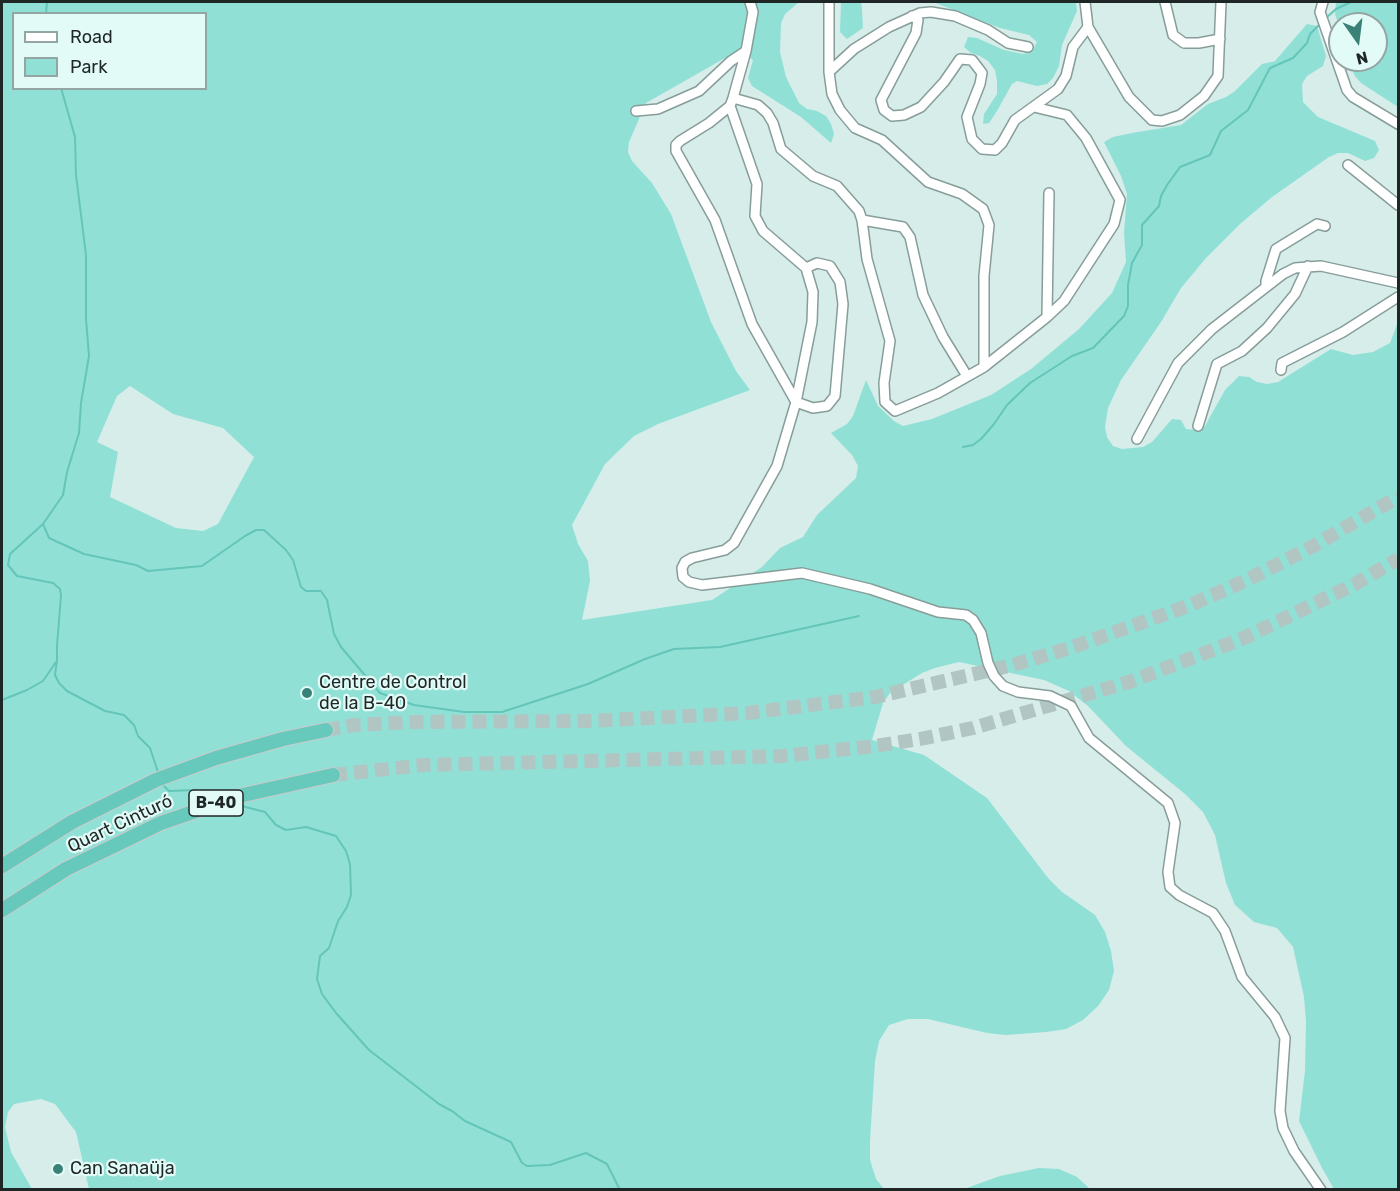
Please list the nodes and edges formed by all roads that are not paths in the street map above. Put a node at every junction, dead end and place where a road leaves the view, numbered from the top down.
1 (750, 2) edge
2 (829, 2) edge
3 (1085, 2) edge
4 (1165, 2) edge
5 (1221, 2) edge
6 (1311, 2) edge
7 (1322, 4) edge
8 (912, 16) junction
9 (1088, 27) junction
10 (1220, 39) junction
11 (1028, 47) dead end
12 (746, 51) junction
13 (829, 72) junction
14 (732, 102) junction
15 (1034, 106) junction
16 (636, 111) dead end
17 (1398, 124) edge
18 (1348, 165) dead end
19 (1049, 194) dead end
20 (1398, 205) edge
21 (862, 220) junction
22 (1325, 226) dead end
23 (1308, 266) junction
24 (806, 268) junction
25 (1398, 283) edge
26 (1266, 286) junction
27 (1398, 297) edge
28 (1047, 317) junction
29 (984, 367) junction
30 (1281, 370) dead end
31 (967, 376) junction
32 (796, 402) junction
33 (1198, 426) dead end
34 (1137, 439) dead end
35 (326, 730) tunnel mouth
36 (333, 775) tunnel mouth
37 (2, 866) edge
38 (2, 910) edge
39 (1321, 1190) edge

1 - 12 street
2 - 13 street
3 - 9 street
4 - 10 street
5 - 10 street
6 - 7 street
7 - 17 street
8 - 11 street
8 - 13 street
8 - 15 street
9 - 10 street
9 - 15 street
12 - 14 street
12 - 16 street
13 - 29 street
14 - 21 street
14 - 24 street
14 - 32 street
15 - 28 street
18 - 20 street
19 - 28 street
21 - 31 street
21 - 31 street
22 - 26 street
23 - 25 street
23 - 26 street
23 - 33 street
24 - 32 street
24 - 32 street
26 - 34 street
27 - 30 street
28 - 29 street
29 - 31 street
32 - 39 street
35 - 37 highway, Quart Cinturó / B-40
36 - 38 highway, Quart Cinturó / B-40

